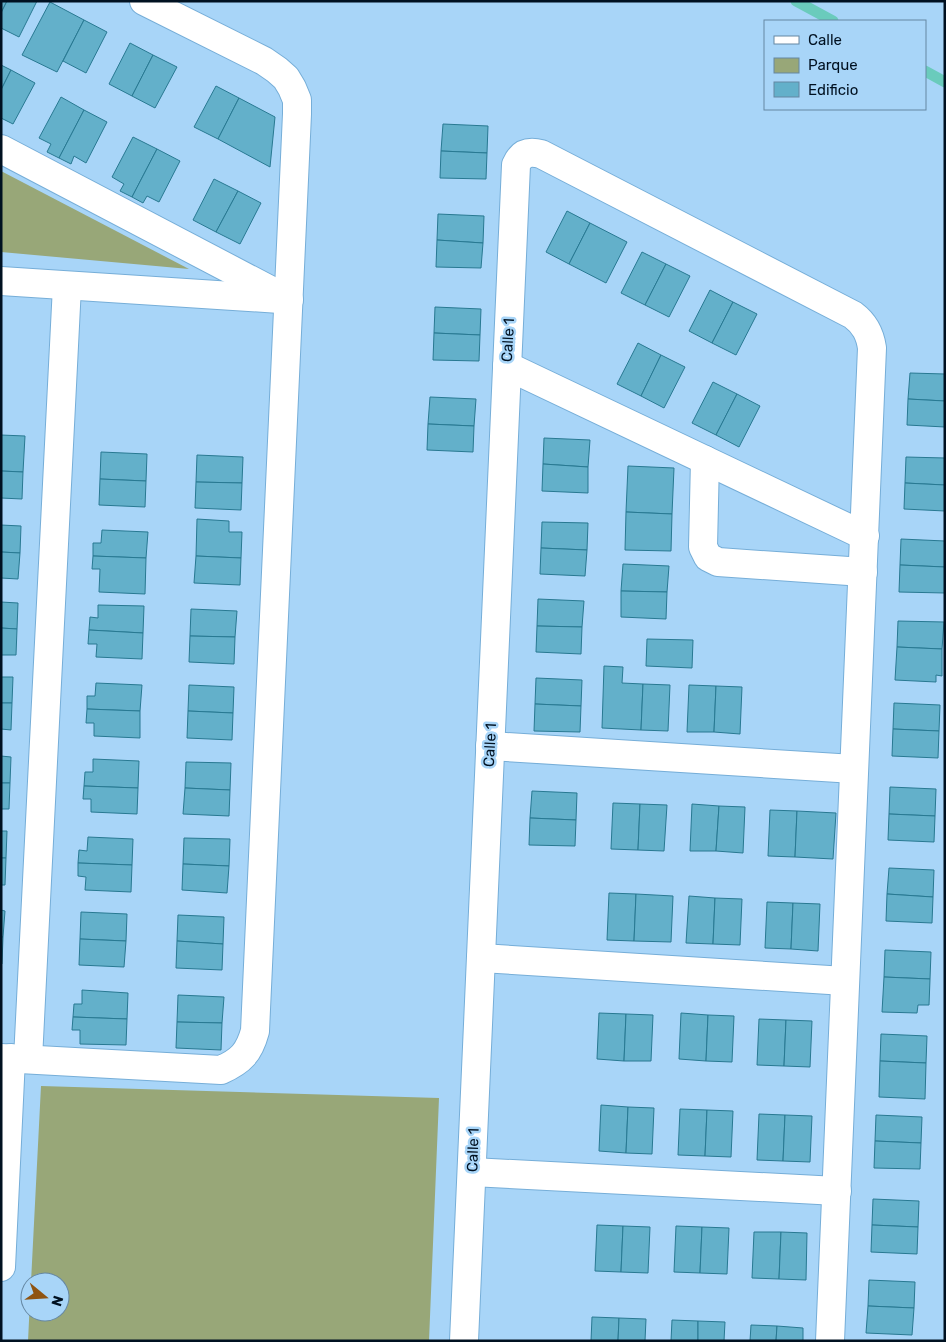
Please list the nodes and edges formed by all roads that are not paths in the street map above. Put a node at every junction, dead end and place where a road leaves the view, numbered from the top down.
1 (144, 1) edge
2 (1, 149) edge
3 (1, 281) edge
4 (66, 286) junction
5 (289, 300) junction
6 (507, 366) junction
7 (705, 460) junction
8 (865, 536) junction
9 (863, 572) junction
10 (490, 746) junction
11 (854, 769) junction
12 (481, 958) junction
13 (845, 981) junction
14 (13, 1058) edge
15 (472, 1172) junction
16 (837, 1191) junction
17 (1, 1267) edge
18 (464, 1341) edge
19 (830, 1341) edge

1 - 5 street
2 - 5 street
3 - 4 street
4 - 5 street
4 - 14 street
5 - 14 street
6 - 7 street
6 - 8 street, Calle 1
6 - 10 street, Calle 1
7 - 8 street
7 - 9 street
8 - 9 street
9 - 11 street
10 - 11 street
10 - 12 street, Calle 1
11 - 13 street
12 - 13 street
12 - 15 street, Calle 1
13 - 16 street
14 - 17 street
15 - 16 street
15 - 18 street, Calle 1
16 - 19 street

